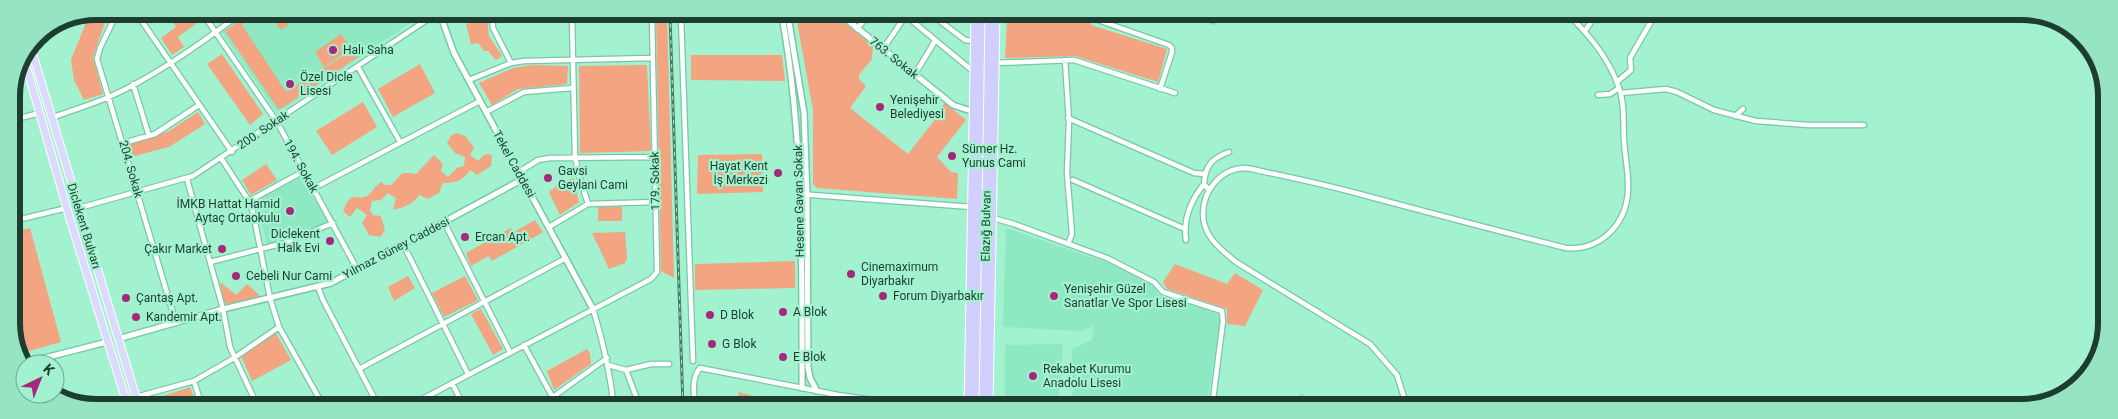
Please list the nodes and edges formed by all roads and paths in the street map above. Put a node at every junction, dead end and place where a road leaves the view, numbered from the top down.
1 (114, 20) edge
2 (141, 20) edge
3 (207, 20) edge
4 (232, 20) edge
5 (425, 20) edge
6 (442, 20) edge
7 (493, 20) edge
8 (572, 20) edge
9 (652, 20) edge
10 (682, 20) edge
11 (783, 20) edge
12 (789, 20) edge
13 (848, 20) edge
14 (864, 20) edge
15 (903, 20) edge
16 (911, 20) edge
17 (939, 20) edge
18 (974, 20) edge
19 (982, 20) edge
20 (989, 20) edge
21 (996, 20) edge
22 (1098, 20) edge
23 (1574, 20) edge
24 (1592, 20) edge
25 (1652, 20) edge
26 (858, 28) junction
27 (1585, 31) junction
28 (216, 32) junction
29 (935, 41) junction
30 (974, 41) junction
31 (883, 49) junction
32 (32, 56) edge
33 (652, 58) junction
34 (572, 60) junction
35 (1065, 60) junction
36 (169, 62) junction
37 (511, 63) junction
38 (995, 63) junction
39 (26, 66) edge
40 (358, 67) junction
41 (974, 72) junction
42 (915, 74) junction
43 (469, 80) junction
44 (1617, 82) junction
45 (133, 84) junction
46 (573, 88) junction
47 (1160, 89) junction
48 (1620, 91) junction
49 (1175, 93) dead end
50 (1598, 95) dead end
51 (109, 97) junction
52 (480, 101) junction
53 (199, 105) junction
54 (1729, 108) dead end
55 (1743, 108) dead end
56 (486, 112) junction
57 (974, 112) junction
58 (40, 114) junction
59 (1725, 114) junction
60 (1735, 116) junction
61 (20, 118) edge
62 (51, 118) junction
63 (1068, 118) junction
64 (277, 122) junction
65 (1864, 125) dead end
66 (149, 136) junction
67 (400, 142) junction
68 (123, 143) junction
69 (232, 152) junction
70 (1229, 152) dead end
71 (575, 157) junction
72 (654, 157) junction
73 (221, 158) junction
74 (304, 171) junction
75 (519, 172) junction
76 (1205, 174) junction
77 (187, 179) junction
78 (523, 180) junction
79 (1073, 180) dead end
80 (1204, 184) junction
81 (314, 188) junction
82 (1210, 190) junction
83 (137, 192) junction
84 (799, 194) junction
85 (808, 195) junction
86 (249, 201) junction
87 (656, 202) junction
88 (588, 204) junction
89 (972, 207) junction
90 (67, 208) junction
91 (79, 208) junction
92 (993, 218) junction
93 (20, 219) edge
94 (444, 222) junction
95 (333, 223) junction
96 (549, 227) junction
97 (1185, 229) junction
98 (1186, 240) dead end
99 (402, 244) junction
100 (1068, 244) junction
101 (261, 249) junction
102 (566, 258) junction
103 (210, 262) junction
104 (357, 269) junction
105 (318, 287) junction
106 (270, 298) junction
107 (483, 302) junction
108 (223, 309) junction
109 (593, 309) junction
110 (442, 322) junction
111 (176, 323) junction
112 (279, 326) junction
113 (118, 339) junction
114 (107, 342) junction
115 (524, 345) junction
116 (510, 352) junction
117 (60, 354) edge
118 (234, 358) junction
119 (607, 358) junction
120 (693, 361) dead end
121 (669, 364) dead end
122 (608, 365) junction
123 (359, 369) junction
124 (626, 370) junction
125 (468, 374) junction
126 (194, 381) junction
127 (452, 383) junction
128 (802, 388) junction
129 (818, 392) junction
130 (553, 396) junction
131 (136, 397) joint
132 (125, 399) edge
133 (199, 399) edge
134 (254, 399) edge
135 (320, 399) edge
136 (375, 399) edge
137 (422, 399) edge
138 (460, 399) edge
139 (554, 399) edge
140 (613, 399) edge
141 (637, 399) edge
142 (695, 399) edge
143 (858, 399) edge
144 (968, 399) edge
145 (975, 399) edge
146 (983, 399) edge
147 (989, 399) edge
148 (1213, 399) edge
149 (1404, 399) edge

1 - 51 street, 204. Sokak
2 - 36 street
3 - 28 street, 194. Sokak
4 - 28 street
5 - 40 street, 200. Sokak
6 - 43 street, Tekel Caddesi
7 - 37 street
8 - 34 street
9 - 33 street, 179. Sokak
10 - 120 street
11 - 84 street, Hesene Gavan Sokak
12 - 85 street
13 - 26 street, 763. Sokak
14 - 26 street
15 - 31 street
16 - 29 street
17 - 30 street
18 - 30 highway
19 - 145 highway, Elazığ Bulvarı
20 - 146 highway, Elazığ Bulvarı
21 - 38 highway
22 - 47 street
23 - 27 street
24 - 27 street
25 - 44 street
26 - 31 street, 763. Sokak
27 - 44 street
28 - 36 street
28 - 64 street, 194. Sokak
29 - 41 street
29 - 42 street
30 - 41 highway
31 - 42 street, 763. Sokak
32 - 62 main road, Diclekent Bulvarı
33 - 34 street
33 - 72 street, 179. Sokak
34 - 37 street
34 - 46 street
35 - 38 street
35 - 47 street
35 - 63 street
36 - 45 street
36 - 53 street
37 - 43 street
38 - 92 highway
39 - 58 main road, Diclekent Bulvarı
40 - 64 street, 200. Sokak
40 - 67 street
41 - 57 highway
42 - 57 street, 763. Sokak
43 - 52 street, Tekel Caddesi
44 - 48 street
45 - 51 street
45 - 66 street
46 - 56 street
46 - 71 street
47 - 49 street
48 - 50 street
48 - 59 street
48 - 82 street
51 - 62 street
51 - 68 street, 204. Sokak
52 - 56 street, Tekel Caddesi
52 - 67 street
53 - 66 street
53 - 69 street
54 - 59 street
55 - 60 street
56 - 75 street, Tekel Caddesi
57 - 89 highway
58 - 61 street
58 - 90 main road, Diclekent Bulvarı
59 - 60 street
60 - 65 street
62 - 91 main road, Diclekent Bulvarı
63 - 76 street
63 - 100 street
64 - 69 street, 200. Sokak
64 - 74 street, 194. Sokak
66 - 68 street
67 - 81 street
68 - 83 street, 204. Sokak
69 - 73 street, 200. Sokak
70 - 76 street
71 - 72 street
71 - 75 street
71 - 88 street
72 - 87 street, 179. Sokak
73 - 77 street, 200. Sokak
73 - 86 street
74 - 81 street, 194. Sokak
74 - 86 street
75 - 78 street, Tekel Caddesi
76 - 80 street
77 - 83 street, 200. Sokak
77 - 103 street
78 - 94 street, Yılmaz Güney Caddesi
78 - 96 street, Tekel Caddesi
79 - 97 street
80 - 82 street
80 - 97 street
81 - 95 street, 194. Sokak
82 - 149 street
83 - 91 street, 200. Sokak
83 - 111 street, 204. Sokak
84 - 85 street
84 - 128 street, Hesene Gavan Sokak
85 - 89 street
85 - 129 street
86 - 101 street
87 - 88 street
87 - 109 street, 179. Sokak
88 - 96 street
89 - 144 highway
90 - 93 street
90 - 114 main road, Diclekent Bulvarı
91 - 113 main road, Diclekent Bulvarı
92 - 100 street
92 - 147 highway
94 - 99 street, Yılmaz Güney Caddesi
94 - 107 street
95 - 101 street
95 - 104 street, 194. Sokak
96 - 102 street, Tekel Caddesi
97 - 98 street
99 - 104 street, Yılmaz Güney Caddesi
99 - 110 street
100 - 148 street
101 - 103 street
101 - 106 street
102 - 107 street
102 - 109 street, Tekel Caddesi
103 - 108 street
104 - 105 street, Yılmaz Güney Caddesi
105 - 106 street, Yılmaz Güney Caddesi
105 - 123 street
106 - 108 street, Yılmaz Güney Caddesi
106 - 112 street
107 - 110 street
107 - 116 street
108 - 111 street, Yılmaz Güney Caddesi
108 - 118 street
109 - 115 street
109 - 119 street
110 - 123 street
110 - 125 street
111 - 113 street, Yılmaz Güney Caddesi
112 - 118 street
112 - 135 street
113 - 131 main road, Diclekent Bulvarı
114 - 117 street
114 - 132 main road, Diclekent Bulvarı
115 - 116 street
115 - 130 street
116 - 125 street
118 - 126 street
118 - 134 street
119 - 122 street
119 - 130 street
121 - 124 street
122 - 124 street
122 - 140 street
123 - 136 street
124 - 141 street
125 - 127 street
126 - 131 street
126 - 133 street
127 - 137 street
127 - 138 street
128 - 129 street
128 - 142 street
129 - 143 street
130 - 139 street

